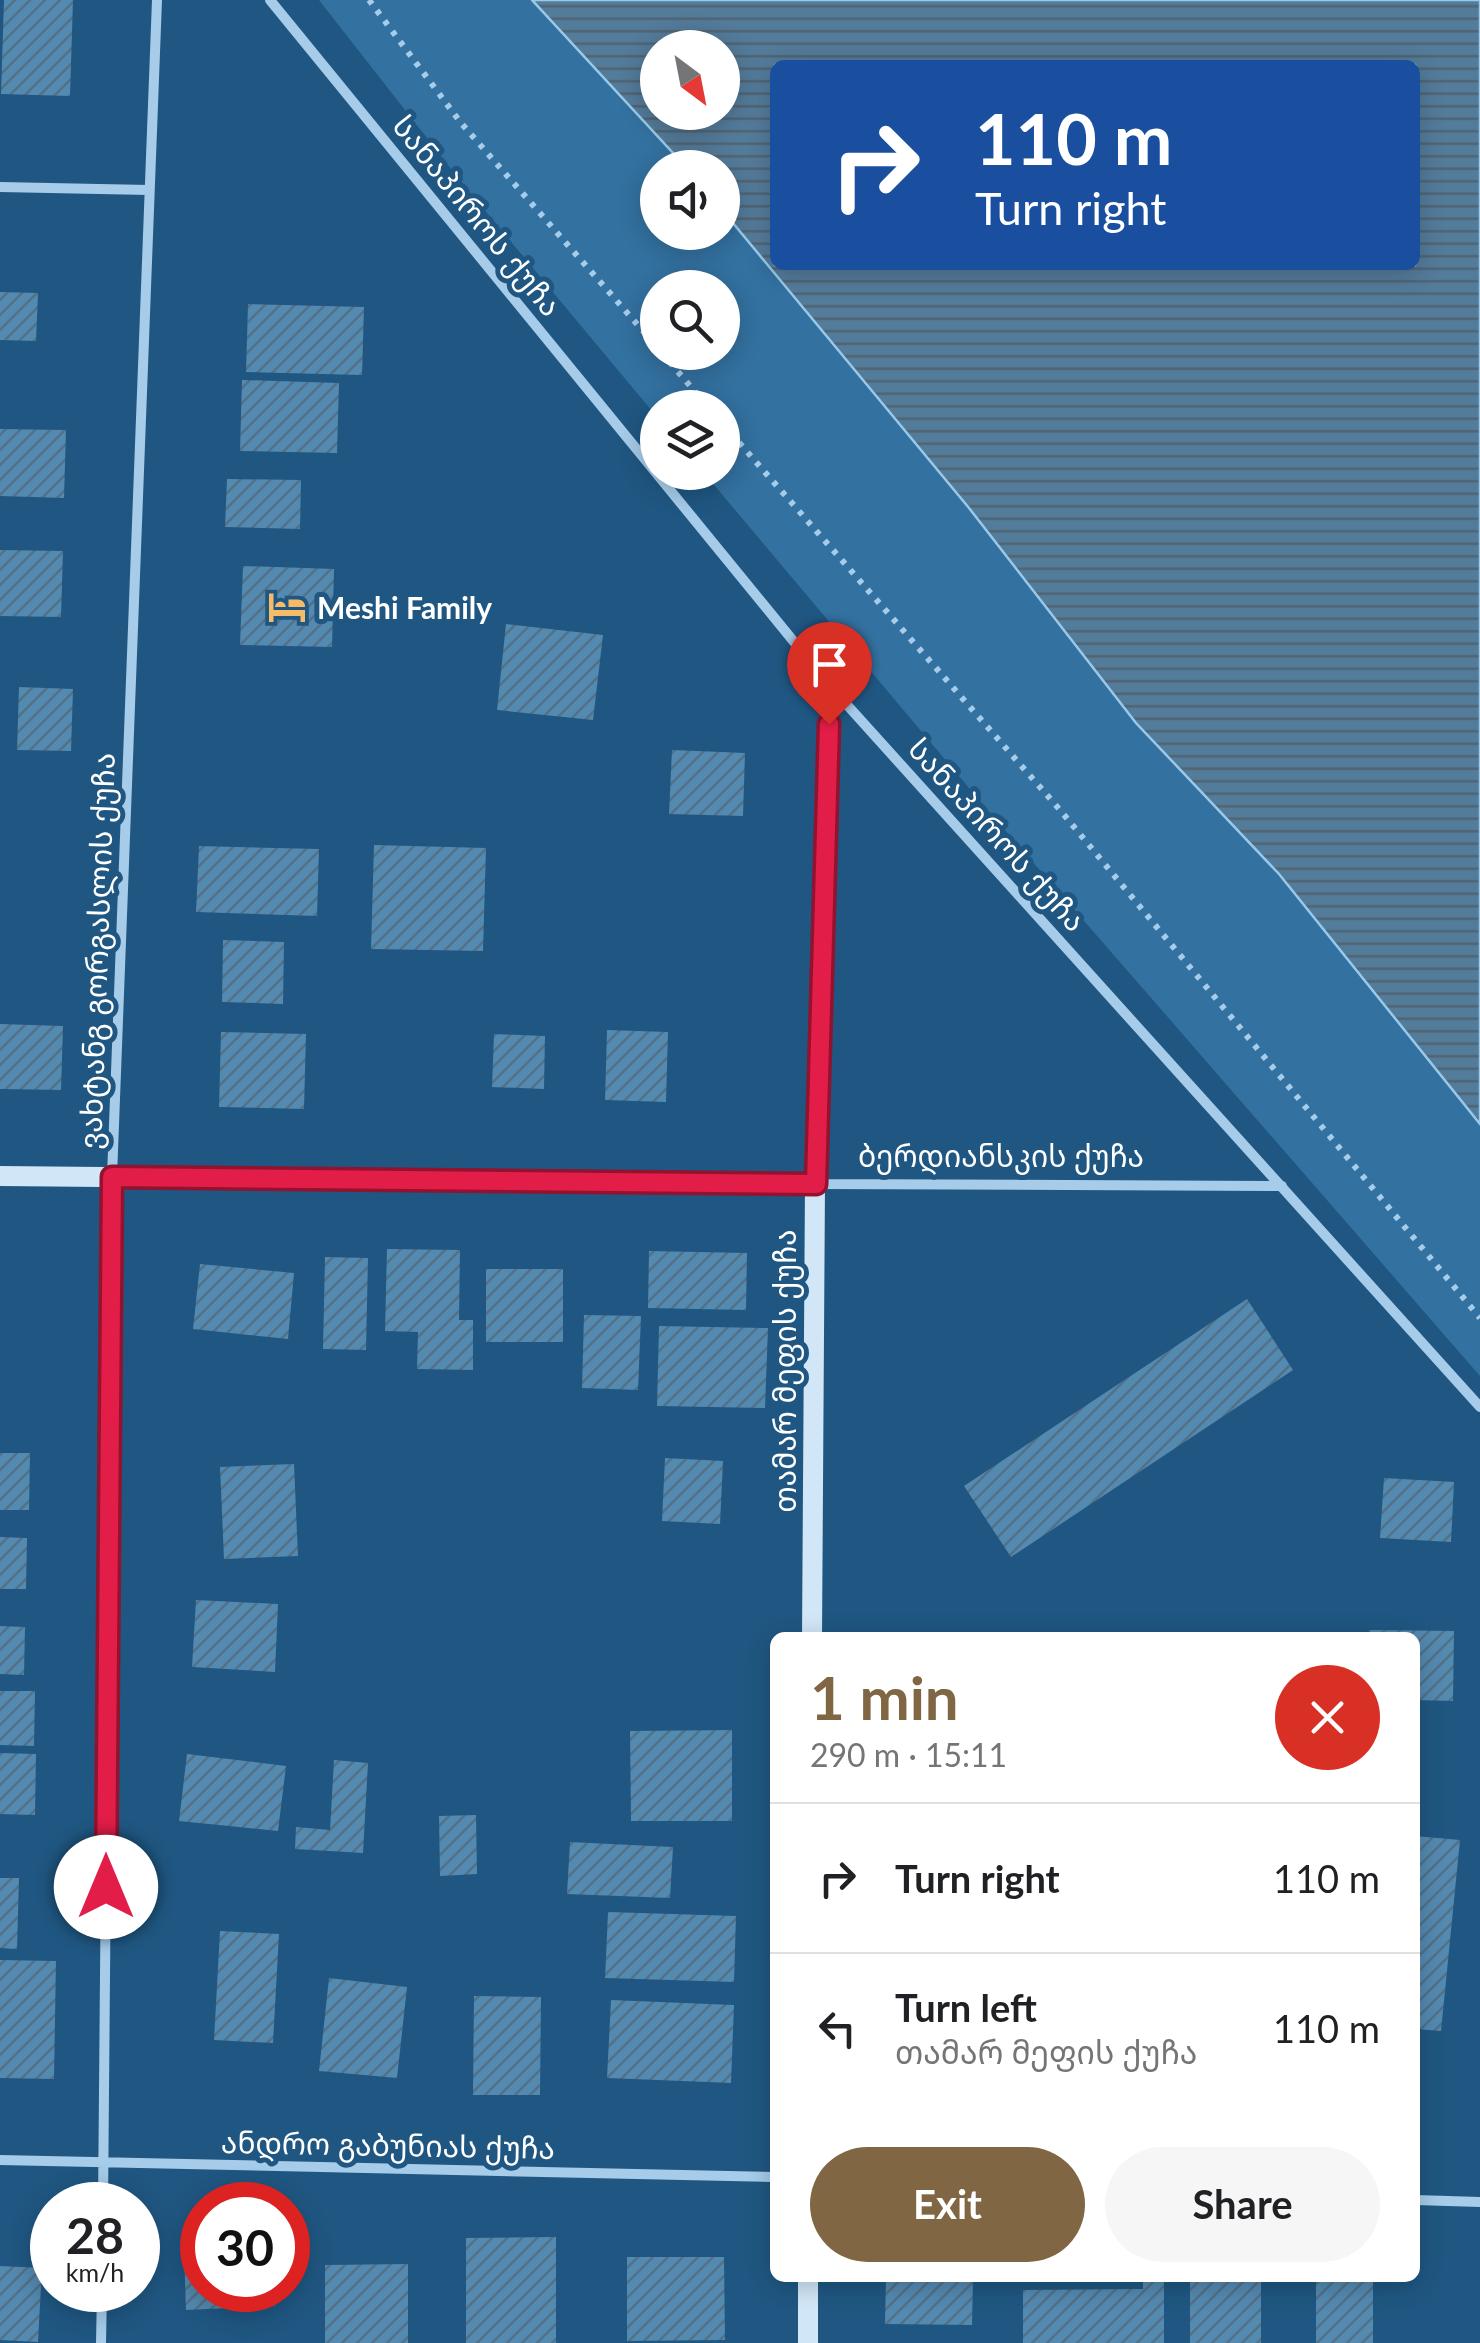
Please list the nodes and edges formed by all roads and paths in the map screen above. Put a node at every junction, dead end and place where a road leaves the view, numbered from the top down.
1 (157, 0) edge
2 (270, 0) edge
3 (369, 0) edge
4 (0, 187) edge
5 (150, 190) junction
6 (640, 327) edge
7 (677, 370) edge
8 (694, 390) edge
9 (740, 443) edge
10 (830, 686) junction
11 (0, 1176) edge
12 (112, 1177) junction
13 (816, 1184) junction
14 (1282, 1186) junction
15 (1480, 1318) edge
16 (1480, 1407) edge
17 (812, 1632) edge
18 (0, 2160) edge
19 (104, 2162) junction
20 (770, 2177) edge
21 (104, 2182) edge
22 (1420, 2200) edge
23 (1480, 2202) edge
24 (808, 2282) edge
25 (102, 2312) edge
26 (102, 2343) edge
27 (808, 2343) edge

1 - 5 street, ვახტანგ გორგასლის ქუჩა
2 - 10 street, სანაპიროს ქუჩა
3 - 6 path
4 - 5 street
5 - 12 street, ვახტანგ გორგასლის ქუჩა
7 - 8 path
9 - 15 path
10 - 13 street, თამარ მეფის ქუჩა
10 - 14 street, სანაპიროს ქუჩა
11 - 12 street, ბერდიანსკის ქუჩა
12 - 13 street, ბერდიანსკის ქუჩა
12 - 19 street, ვახტანგ გორგასლის ქუჩა
13 - 14 street, ბერდიანსკის ქუჩა
13 - 17 street, თამარ მეფის ქუჩა
14 - 16 street, სანაპიროს ქუჩა
18 - 19 street, ანდრო გაბუნიას ქუჩა
19 - 20 street, ანდრო გაბუნიას ქუჩა
19 - 21 street, ვახტანგ გორგასლის ქუჩა
22 - 23 street
24 - 27 street
25 - 26 street

